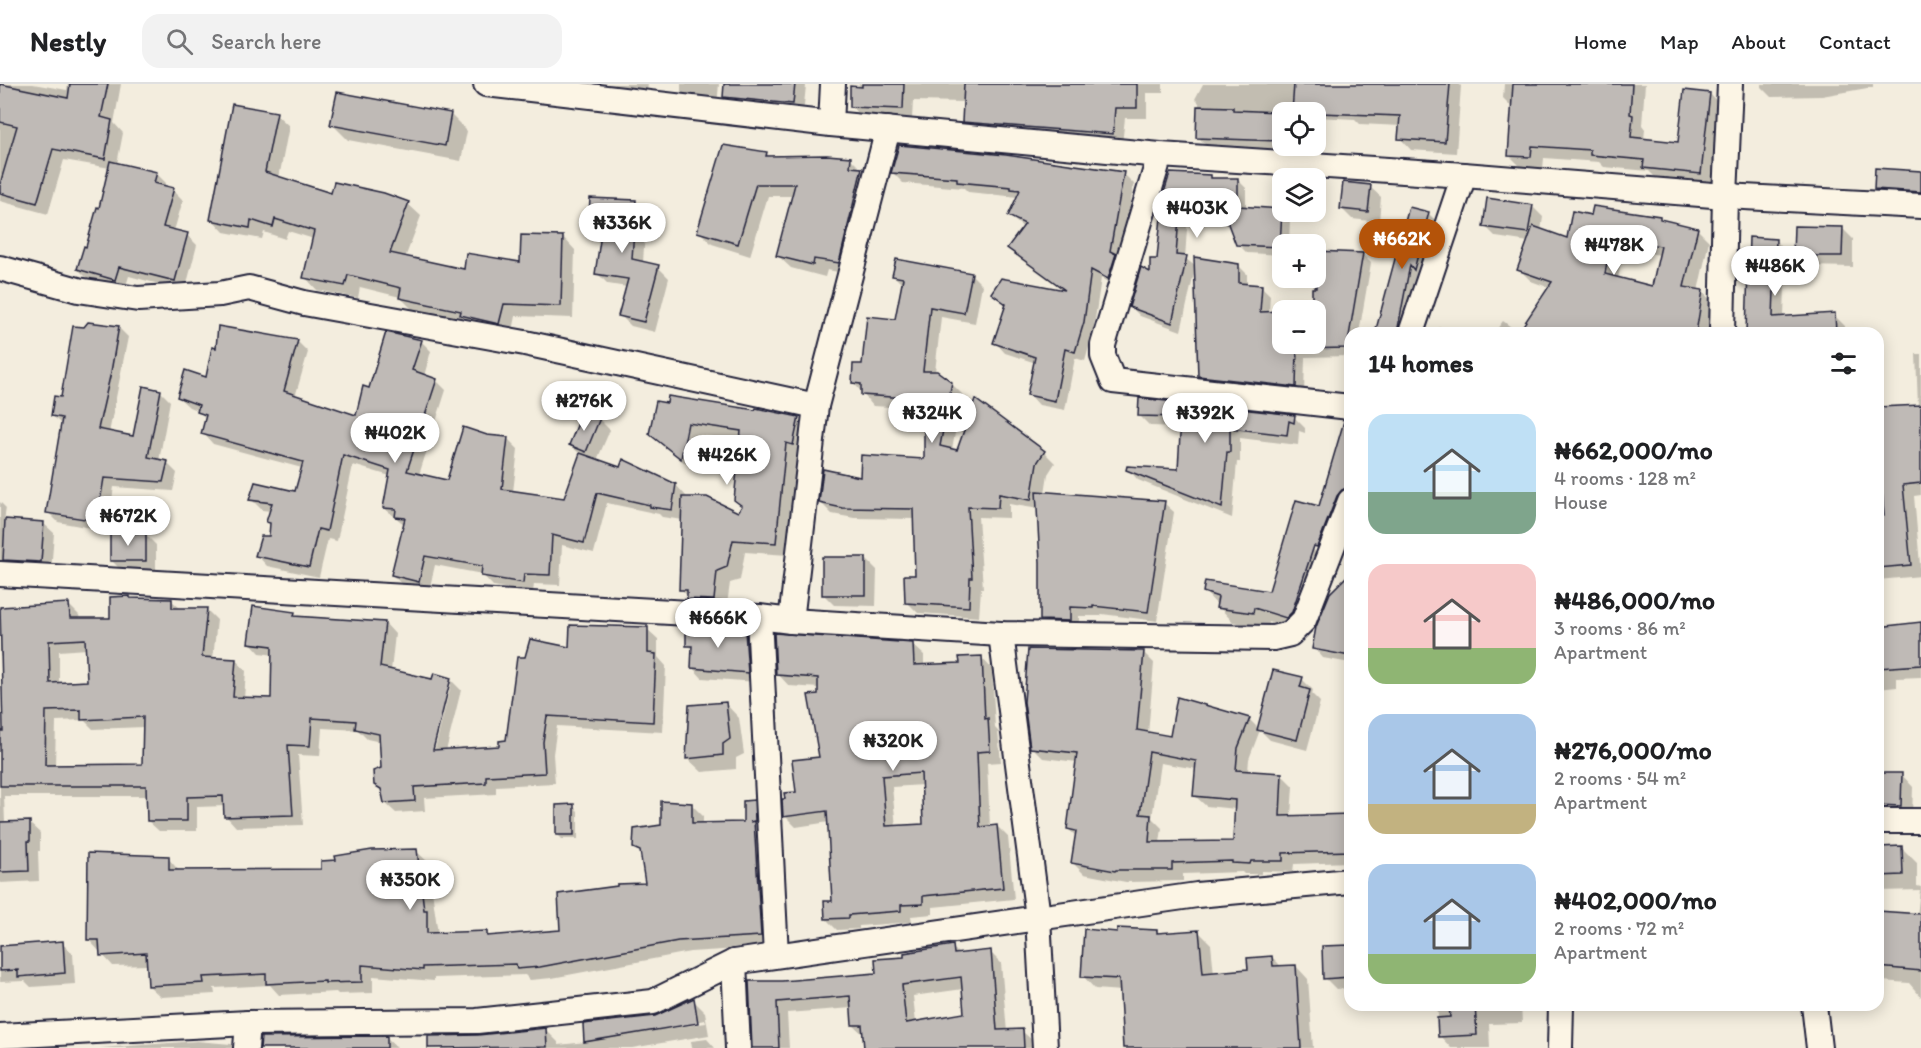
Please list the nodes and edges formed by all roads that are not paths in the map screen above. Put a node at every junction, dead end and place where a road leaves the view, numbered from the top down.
1 (486, 84) edge
2 (833, 84) edge
3 (1730, 84) edge
4 (831, 124) junction
5 (888, 129) junction
6 (1161, 155) junction
7 (1464, 175) junction
8 (1725, 196) junction
9 (1921, 206) edge
10 (0, 268) edge
11 (1413, 327) edge
12 (1722, 327) edge
13 (816, 405) junction
14 (1344, 406) edge
15 (1344, 517) edge
16 (0, 574) edge
17 (759, 617) junction
18 (791, 621) junction
19 (1001, 634) junction
20 (1884, 821) edge
21 (1921, 821) edge
22 (1344, 882) edge
23 (1038, 917) junction
24 (776, 955) junction
25 (734, 962) junction
26 (1561, 1011) edge
27 (1815, 1011) edge
28 (248, 1023) junction
29 (0, 1036) edge
30 (246, 1048) edge
31 (738, 1048) edge
32 (1045, 1048) edge
33 (1560, 1048) edge
34 (1819, 1048) edge

1 - 4 street
2 - 4 street
3 - 8 street
4 - 5 street
5 - 6 street
5 - 13 street
6 - 7 street
6 - 14 street
7 - 8 street
7 - 11 street
8 - 9 street
8 - 12 street
10 - 13 street
13 - 18 street
15 - 19 street
16 - 17 street
17 - 18 street
17 - 24 street
18 - 19 street
19 - 23 street
20 - 21 street
22 - 23 street
23 - 24 street
23 - 32 street
24 - 25 street
25 - 28 street
25 - 31 street
26 - 33 street
27 - 34 street
28 - 29 street
28 - 30 street

